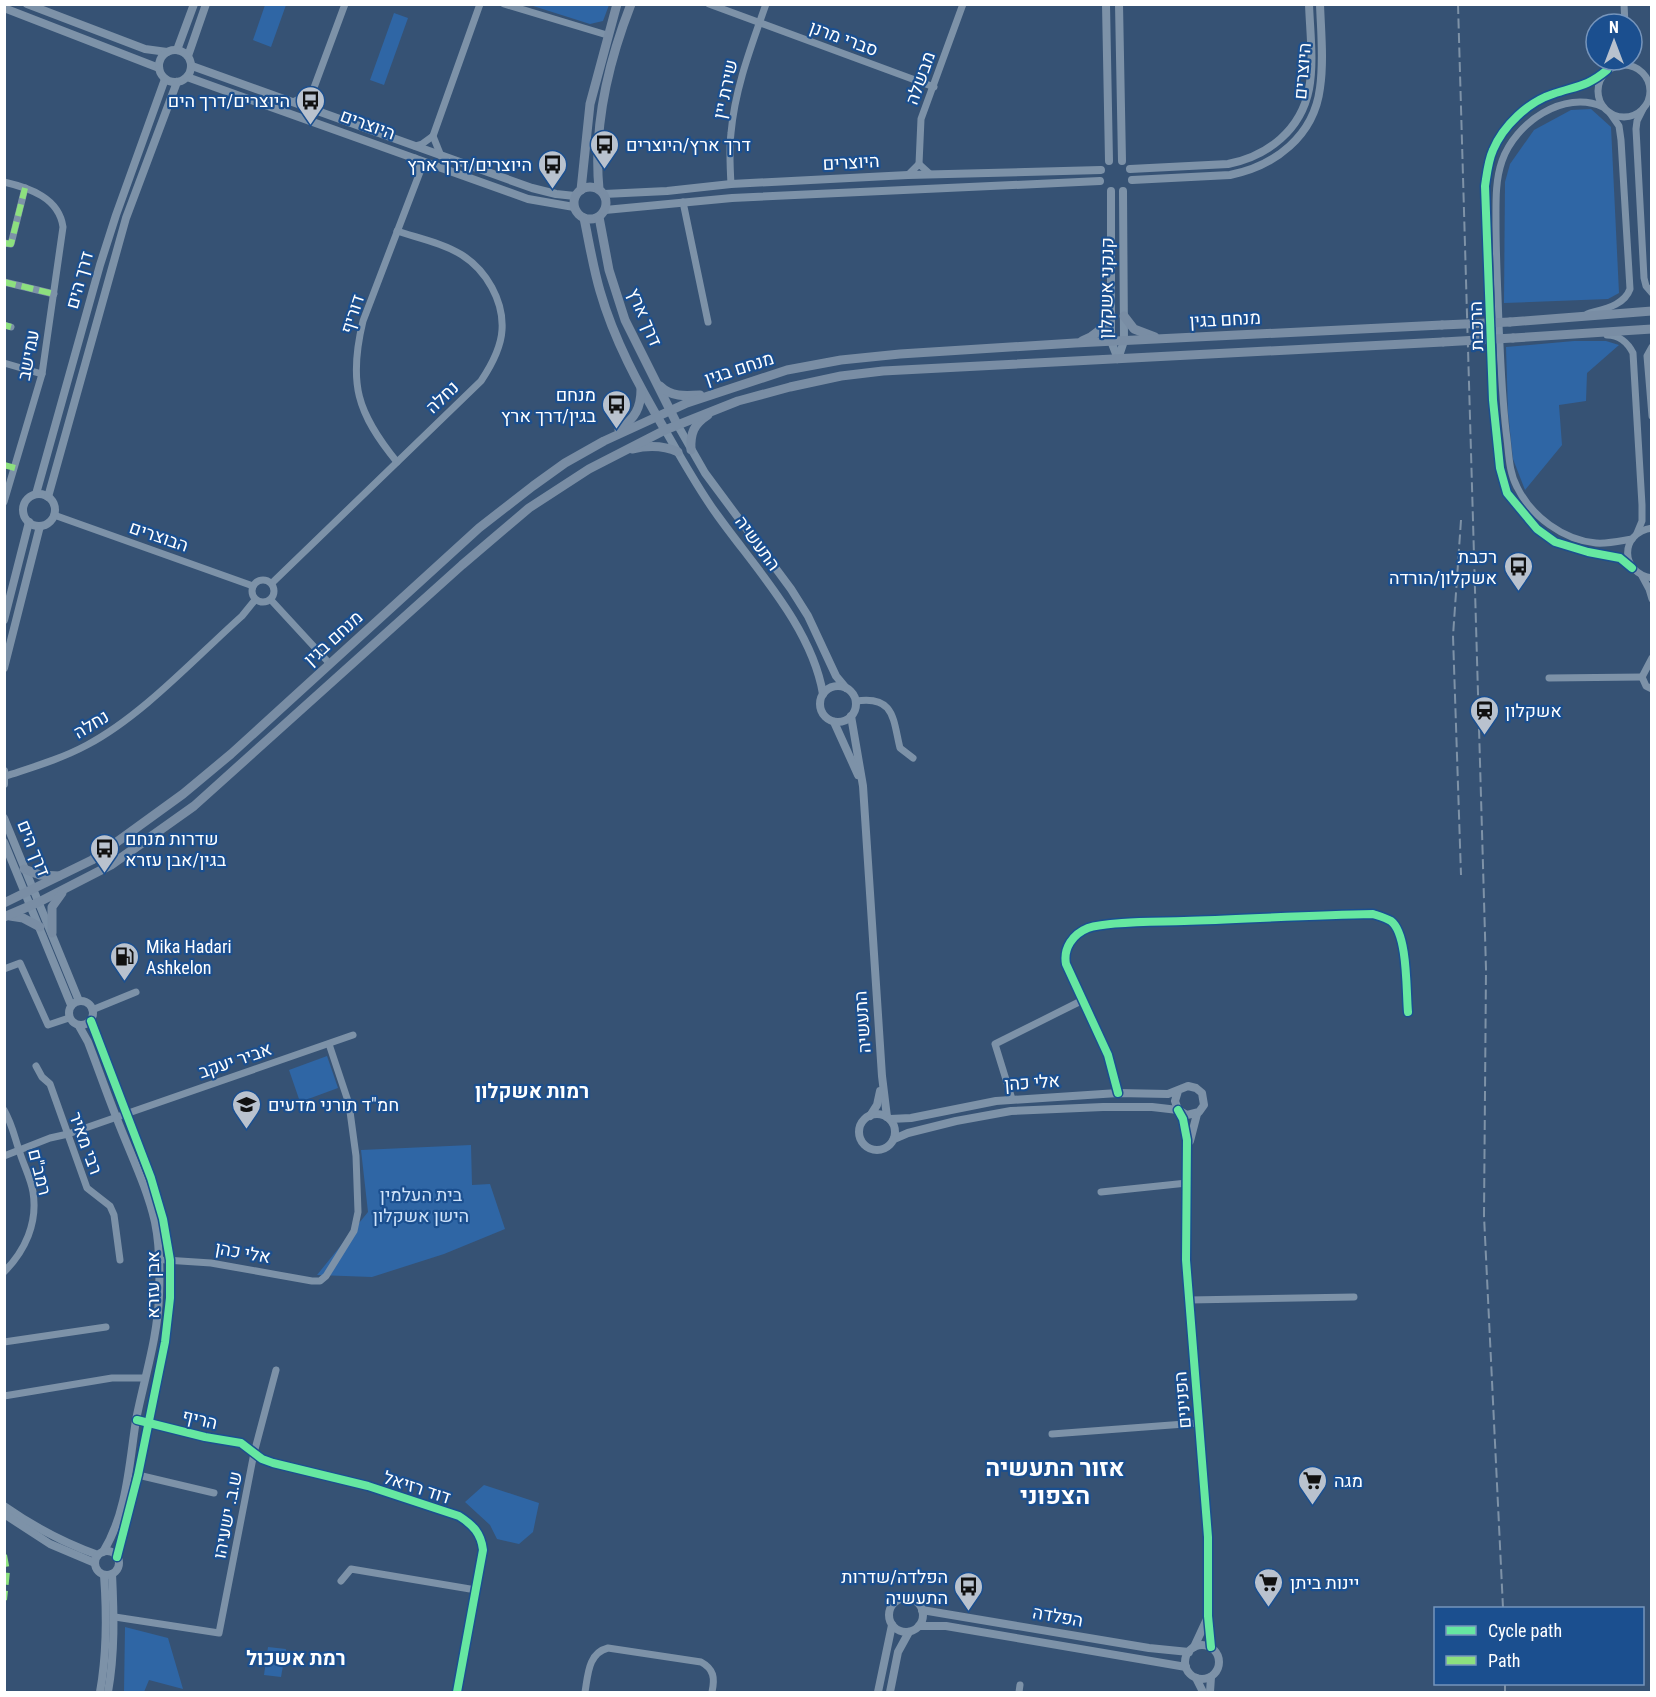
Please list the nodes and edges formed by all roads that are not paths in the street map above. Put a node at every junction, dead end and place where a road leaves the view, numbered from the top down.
1 (27, 4) edge
2 (194, 4) edge
3 (206, 4) edge
4 (345, 4) edge
5 (480, 4) edge
6 (504, 4) edge
7 (617, 4) edge
8 (631, 4) edge
9 (709, 4) edge
10 (766, 4) edge
11 (963, 4) edge
12 (1106, 4) edge
13 (1119, 4) edge
14 (1309, 4) edge
15 (1320, 4) edge
16 (4, 8) edge
17 (759, 23) junction
18 (607, 35) junction
19 (177, 50) junction
20 (167, 52) junction
21 (188, 56) junction
22 (192, 66) junction
23 (159, 68) junction
24 (1604, 72) edge
25 (1606, 72) edge
26 (1648, 74) edge
27 (187, 77) junction
28 (165, 79) junction
29 (177, 82) junction
30 (934, 87) junction
31 (312, 93) junction
32 (1651, 94) edge
33 (293, 102) junction
34 (1603, 107) junction
35 (1643, 109) junction
36 (321, 112) junction
37 (1610, 113) junction
38 (433, 136) junction
39 (415, 146) junction
40 (442, 156) junction
41 (415, 158) junction
42 (1109, 161) junction
43 (1122, 161) junction
44 (919, 164) junction
45 (436, 166) junction
46 (1130, 169) junction
47 (1101, 170) junction
48 (420, 172) junction
49 (930, 174) junction
50 (908, 175) junction
51 (1132, 180) junction
52 (1100, 181) junction
53 (4, 182) edge
54 (731, 184) junction
55 (25, 188) junction
56 (601, 191) junction
57 (1111, 191) junction
58 (1123, 191) junction
59 (578, 193) junction
60 (682, 202) junction
61 (574, 207) junction
62 (602, 214) junction
63 (584, 218) junction
64 (397, 231) junction
65 (4, 243) edge
66 (4, 282) edge
67 (1652, 293) edge
68 (54, 294) junction
69 (1652, 311) edge
70 (1111, 315) junction
71 (1124, 316) junction
72 (1581, 316) junction
73 (708, 322) dead end
74 (1652, 329) edge
75 (1578, 334) junction
76 (1169, 338) junction
77 (1111, 341) junction
78 (1124, 341) junction
79 (1076, 343) junction
80 (1652, 347) edge
81 (1118, 359) junction
82 (4, 363) edge
83 (42, 374) junction
84 (656, 382) junction
85 (640, 386) junction
86 (711, 394) junction
87 (724, 406) junction
88 (671, 410) junction
89 (657, 416) junction
90 (1652, 416) edge
91 (677, 424) junction
92 (665, 430) junction
93 (604, 441) junction
94 (691, 450) junction
95 (678, 452) junction
96 (613, 456) junction
97 (397, 462) junction
98 (4, 465) edge
99 (15, 468) junction
100 (36, 494) junction
101 (48, 497) junction
102 (4, 502) edge
103 (54, 515) junction
104 (28, 522) junction
105 (40, 526) junction
106 (1652, 528) edge
107 (1634, 536) junction
108 (1632, 568) junction
109 (1642, 576) junction
110 (1652, 578) edge
111 (272, 584) junction
112 (253, 586) junction
113 (1652, 599) edge
114 (255, 600) junction
115 (271, 600) junction
116 (4, 620) edge
117 (1652, 658) edge
118 (330, 664) junction
119 (1649, 666) edge
120 (4, 668) edge
121 (1642, 677) junction
122 (1549, 678) dead end
123 (846, 688) junction
124 (1652, 689) edge
125 (823, 694) junction
126 (856, 701) junction
127 (851, 716) junction
128 (834, 722) junction
129 (913, 758) dead end
130 (5, 777) edge
131 (863, 786) junction
132 (4, 818) edge
133 (4, 842) edge
134 (24, 868) junction
135 (67, 874) junction
136 (69, 888) junction
137 (29, 892) junction
138 (4, 903) edge
139 (35, 904) junction
140 (6, 916) edge
141 (40, 927) junction
142 (52, 933) junction
143 (4, 969) edge
144 (136, 992) dead end
145 (1083, 1000) junction
146 (75, 1003) junction
147 (92, 1010) junction
148 (1408, 1012) dead end
149 (69, 1018) junction
150 (91, 1021) junction
151 (79, 1026) junction
152 (353, 1035) dead end
153 (329, 1044) junction
154 (36, 1066) dead end
155 (882, 1076) junction
156 (1178, 1091) junction
157 (1118, 1093) junction
158 (1012, 1099) junction
159 (4, 1110) edge
160 (1179, 1111) junction
161 (126, 1113) junction
162 (1197, 1113) junction
163 (870, 1116) junction
164 (116, 1117) junction
165 (888, 1118) junction
166 (68, 1134) junction
167 (894, 1138) junction
168 (19, 1150) junction
169 (1188, 1150) junction
170 (4, 1156) edge
171 (1187, 1183) junction
172 (1101, 1192) dead end
173 (120, 1260) dead end
174 (160, 1260) junction
175 (170, 1260) junction
176 (4, 1272) edge
177 (1354, 1297) dead end
178 (1189, 1300) junction
179 (106, 1327) dead end
180 (4, 1342) edge
181 (276, 1370) dead end
182 (145, 1378) junction
183 (4, 1396) edge
184 (136, 1420) junction
185 (148, 1422) junction
186 (1198, 1423) junction
187 (1052, 1434) dead end
188 (254, 1453) junction
189 (138, 1475) junction
190 (214, 1492) dead end
191 (4, 1506) edge
192 (4, 1514) edge
193 (98, 1557) junction
194 (117, 1557) junction
195 (108, 1574) junction
196 (341, 1581) dead end
197 (476, 1590) junction
198 (922, 1610) junction
199 (1208, 1616) junction
200 (115, 1617) junction
201 (892, 1625) junction
202 (920, 1626) junction
203 (909, 1632) junction
204 (1211, 1647) junction
205 (1192, 1649) junction
206 (1186, 1667) junction
207 (1211, 1677) junction
208 (1196, 1678) junction
209 (100, 1692) edge
210 (108, 1692) edge
211 (456, 1692) edge
212 (585, 1692) edge
213 (712, 1692) edge
214 (878, 1692) edge
215 (890, 1692) edge
216 (1203, 1692) edge
217 (1210, 1692) edge

1 - 20 street
2 - 19 street
3 - 21 street
4 - 31 street
5 - 38 street
6 - 18 street
7 - 18 main road
8 - 56 main road
9 - 17 street, סברי מרנן
10 - 17 street, שירת יין
11 - 30 street, מבשלה
12 - 42 street
13 - 43 street
14 - 46 street, היוצרים
15 - 51 street, היוצרים
16 - 23 street
17 - 30 street, סברי מרנן
17 - 54 street, שירת יין
18 - 59 main road
19 - 20 street
19 - 21 street
20 - 23 street
21 - 22 street
22 - 27 street
22 - 33 street, היוצרים
23 - 28 street
24 - 108 street, הרכבת
25 - 34 street
26 - 32 street
27 - 29 street
27 - 41 street, היוצרים
28 - 29 street
28 - 100 street, דרך הים
29 - 101 street, דרך הים
30 - 44 street, מבשלה
31 - 33 street
31 - 36 street
32 - 35 street
33 - 36 street, היוצרים
34 - 37 street
34 - 107 street, הרכבת
35 - 37 street
35 - 67 street
36 - 39 street, היוצרים
37 - 72 street
38 - 39 street
38 - 40 street
39 - 40 street, היוצרים
40 - 59 street, היוצרים
41 - 45 street, היוצרים
41 - 48 street
42 - 43 street
42 - 47 street
43 - 46 street
44 - 49 street
44 - 50 street
45 - 48 street
45 - 61 street, היוצרים
46 - 51 street
47 - 49 street, היוצרים
47 - 52 street
48 - 64 street, דוריף
49 - 50 street, היוצרים
50 - 54 street, היוצרים
51 - 58 street
52 - 57 street
52 - 60 street, היוצרים
53 - 55 street
54 - 56 street, היוצרים
55 - 65 street
55 - 68 street, עמישב
56 - 59 main road
56 - 62 main road
57 - 58 street
57 - 70 street, קנקני אשקלון
58 - 71 street, קנקני אשקלון
59 - 61 main road
60 - 62 street, היוצרים
60 - 73 street
61 - 63 main road
62 - 63 main road
62 - 84 main road, דרך ארץ
63 - 85 main road, דרך ארץ
64 - 97 street, דוריף
64 - 97 street, נחלה
66 - 68 street
68 - 83 street, עמישב
69 - 72 main road, מנחם בגין
70 - 77 street, קנקני אשקלון
70 - 79 main road
71 - 76 main road
71 - 78 street, קנקני אשקלון
72 - 76 main road, מנחם בגין, bridge
74 - 75 main road, מנחם בגין
75 - 81 main road, מנחם בגין, bridge
75 - 107 street
76 - 78 main road, מנחם בגין
77 - 78 main road, מנחם בגין
77 - 79 main road, מנחם בגין
77 - 81 street, קנקני אשקלון
78 - 81 street, קנקני אשקלון
79 - 86 main road, מנחם בגין
80 - 90 street
81 - 87 main road, מנחם בגין
82 - 83 street
83 - 99 street, עמישב
84 - 86 main road
84 - 88 main road, דרך ארץ
85 - 89 main road, דרך ארץ
85 - 93 main road
86 - 88 main road, מנחם בגין
87 - 91 main road, מנחם בגין
87 - 94 main road
88 - 89 main road, מנחם בגין
88 - 91 main road, דרך ארץ
89 - 92 main road, התעשיה
89 - 93 main road, מנחם בגין
91 - 92 main road, מנחם בגין
91 - 94 street, התעשיה
92 - 95 street, התעשיה
92 - 96 main road, מנחם בגין
93 - 118 main road, מנחם בגין
94 - 123 street, התעשיה
95 - 96 main road
95 - 125 street, התעשיה
96 - 136 main road, מנחם בגין
97 - 111 street, נחלה
98 - 99 street
99 - 102 street, עמישב
100 - 101 street
100 - 104 street
101 - 103 street
103 - 105 street
103 - 112 street, הבוצרים
104 - 105 street
104 - 116 street
105 - 120 street
106 - 107 street, הרכבת
107 - 108 street
108 - 109 street, הרכבת
109 - 110 street
109 - 113 street
111 - 112 street
111 - 115 street
112 - 114 street
114 - 115 street
114 - 130 street, נחלה
115 - 118 street
117 - 119 street
118 - 135 main road, מנחם בגין
119 - 121 street
121 - 122 street
121 - 124 street
123 - 125 street
123 - 126 street
125 - 128 street
126 - 127 street
126 - 129 street
127 - 128 street
127 - 131 street, התעשיה
128 - 131 street, התעשיה
131 - 155 street, התעשיה
132 - 134 street, דרך הים
133 - 137 street, דרך הים
134 - 135 main road
134 - 137 street, דרך הים
135 - 137 main road, מנחם בגין
136 - 139 main road, מנחם בגין
136 - 142 main road
137 - 138 main road, מנחם בגין
137 - 139 street
139 - 140 main road, מנחם בגין
139 - 141 street
139 - 142 street
140 - 141 main road
141 - 146 street
142 - 146 street
143 - 149 street
144 - 147 street
145 - 148 street
145 - 157 street
145 - 158 street
146 - 147 street
146 - 149 street
147 - 150 street
149 - 151 street
150 - 151 street
150 - 161 street, אבן עזרא
151 - 164 street, אבן עזרא
152 - 153 street, אביר יעקב
153 - 161 street, אביר יעקב
153 - 175 street, אלי כהן
154 - 166 street, רבי מאיר
155 - 163 street, התעשיה
155 - 165 street, התעשיה
156 - 157 street, אלי כהן
156 - 160 street
156 - 162 street
157 - 158 street, אלי כהן
158 - 165 street, אלי כהן
159 - 168 street, רמב"ם
160 - 162 street
160 - 167 street, אלי כהן
160 - 169 street, הפנינים
161 - 164 street, אביר יעקב
161 - 175 street, אבן עזרא
162 - 169 street, הפנינים
163 - 165 street
163 - 167 street
164 - 166 street, אביר יעקב
164 - 174 street, אבן עזרא
165 - 167 street
166 - 168 street, אביר יעקב
166 - 173 street, רבי מאיר
168 - 170 street, אביר יעקב
168 - 176 street, רמב"ם
169 - 171 street, הפנינים
171 - 172 street
171 - 178 street, הפנינים
174 - 175 street, אלי כהן
174 - 182 street, אבן עזרא
175 - 185 street, אבן עזרא
177 - 178 street
178 - 186 street, הפנינים
179 - 180 street
181 - 188 street, ש.ב. ישעיהו
182 - 183 street
182 - 184 street, אבן עזרא
184 - 185 street, הריף
184 - 193 street, אבן עזרא
185 - 188 street, הריף
185 - 189 street, אבן עזרא
186 - 187 street
186 - 199 street, הפנינים
188 - 197 street, דוד רזיאל
188 - 200 street, ש.ב. ישעיהו
189 - 190 street
189 - 194 street, אבן עזרא
191 - 193 street
192 - 193 street
193 - 194 street
193 - 195 street
194 - 195 street
195 - 200 street
195 - 209 street
196 - 197 street
197 - 211 street, דוד רזיאל
198 - 201 street
198 - 202 street
198 - 205 street, הפלדה
199 - 204 street, הפנינים
199 - 205 street, הפנינים
200 - 210 street
201 - 203 street
201 - 214 street
202 - 203 street
202 - 206 street, הפלדה
203 - 215 street
204 - 205 street
204 - 207 street
205 - 206 street
206 - 208 street
207 - 208 street
207 - 217 street
208 - 216 street
212 - 213 street

